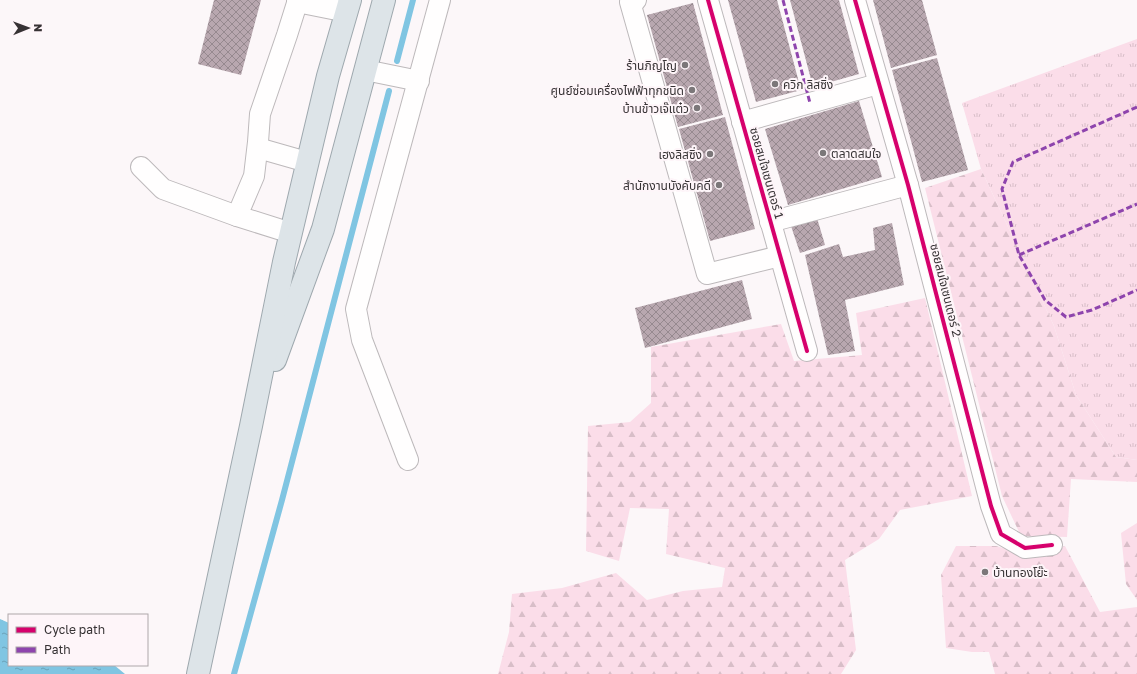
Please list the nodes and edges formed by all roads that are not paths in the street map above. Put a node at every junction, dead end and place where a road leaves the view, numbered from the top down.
1 (384, 0) edge
2 (440, 0) edge
3 (636, 0) edge
4 (708, 0) edge
5 (855, 0) edge
6 (298, 1) edge
7 (349, 6) edge
8 (365, 70) junction
9 (419, 81) junction
10 (878, 84) junction
11 (742, 122) junction
12 (258, 148) junction
13 (307, 162) junction
14 (141, 167) dead end
15 (908, 185) junction
16 (237, 216) junction
17 (770, 222) junction
18 (291, 232) junction
19 (780, 256) junction
20 (807, 351) dead end
21 (251, 426) junction
22 (408, 460) dead end
23 (1052, 544) dead end
24 (198, 674) edge

1 - 8 main road
2 - 9 street
3 - 19 street
4 - 11 street, ซอยสมใจเซนเตอร์ 1
5 - 10 street, ซอยสมใจเซนเตอร์ 2
6 - 7 street
6 - 12 street
7 - 13 main road
8 - 9 street
8 - 21 main road
9 - 22 street
10 - 11 street
10 - 15 street, ซอยสมใจเซนเตอร์ 2
11 - 17 street, ซอยสมใจเซนเตอร์ 1
12 - 13 street
12 - 16 street
13 - 18 main road
14 - 16 street
15 - 17 street
15 - 23 street, ซอยสมใจเซนเตอร์ 2
16 - 18 street
17 - 19 street, ซอยสมใจเซนเตอร์ 1
18 - 21 main road
19 - 20 street, ซอยสมใจเซนเตอร์ 1
21 - 24 main road

